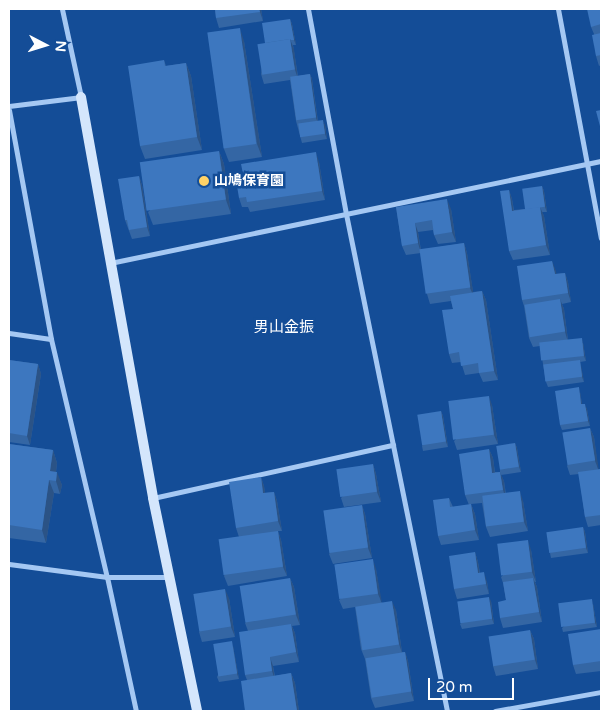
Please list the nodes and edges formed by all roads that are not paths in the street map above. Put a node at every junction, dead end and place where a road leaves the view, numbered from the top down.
1 (62, 9) edge
2 (308, 9) edge
3 (558, 9) edge
4 (81, 96) junction
5 (9, 106) edge
6 (9, 110) edge
7 (601, 160) edge
8 (587, 164) junction
9 (346, 214) junction
10 (601, 238) edge
11 (109, 263) junction
12 (9, 333) edge
13 (51, 339) junction
14 (393, 445) junction
15 (153, 498) junction
16 (9, 564) edge
17 (168, 577) junction
18 (107, 578) junction
19 (601, 692) edge
20 (136, 711) edge
21 (197, 711) edge
22 (447, 711) edge
23 (495, 711) edge

1 - 4 street
2 - 9 street
3 - 8 street
4 - 5 street
4 - 11 street
6 - 13 street
7 - 8 street
8 - 9 street
8 - 10 street
9 - 11 street
9 - 14 street
11 - 15 street
12 - 13 street
13 - 18 street
14 - 15 street
14 - 22 street
15 - 17 street
16 - 18 street
17 - 18 street
17 - 21 street
18 - 20 street
19 - 23 street

